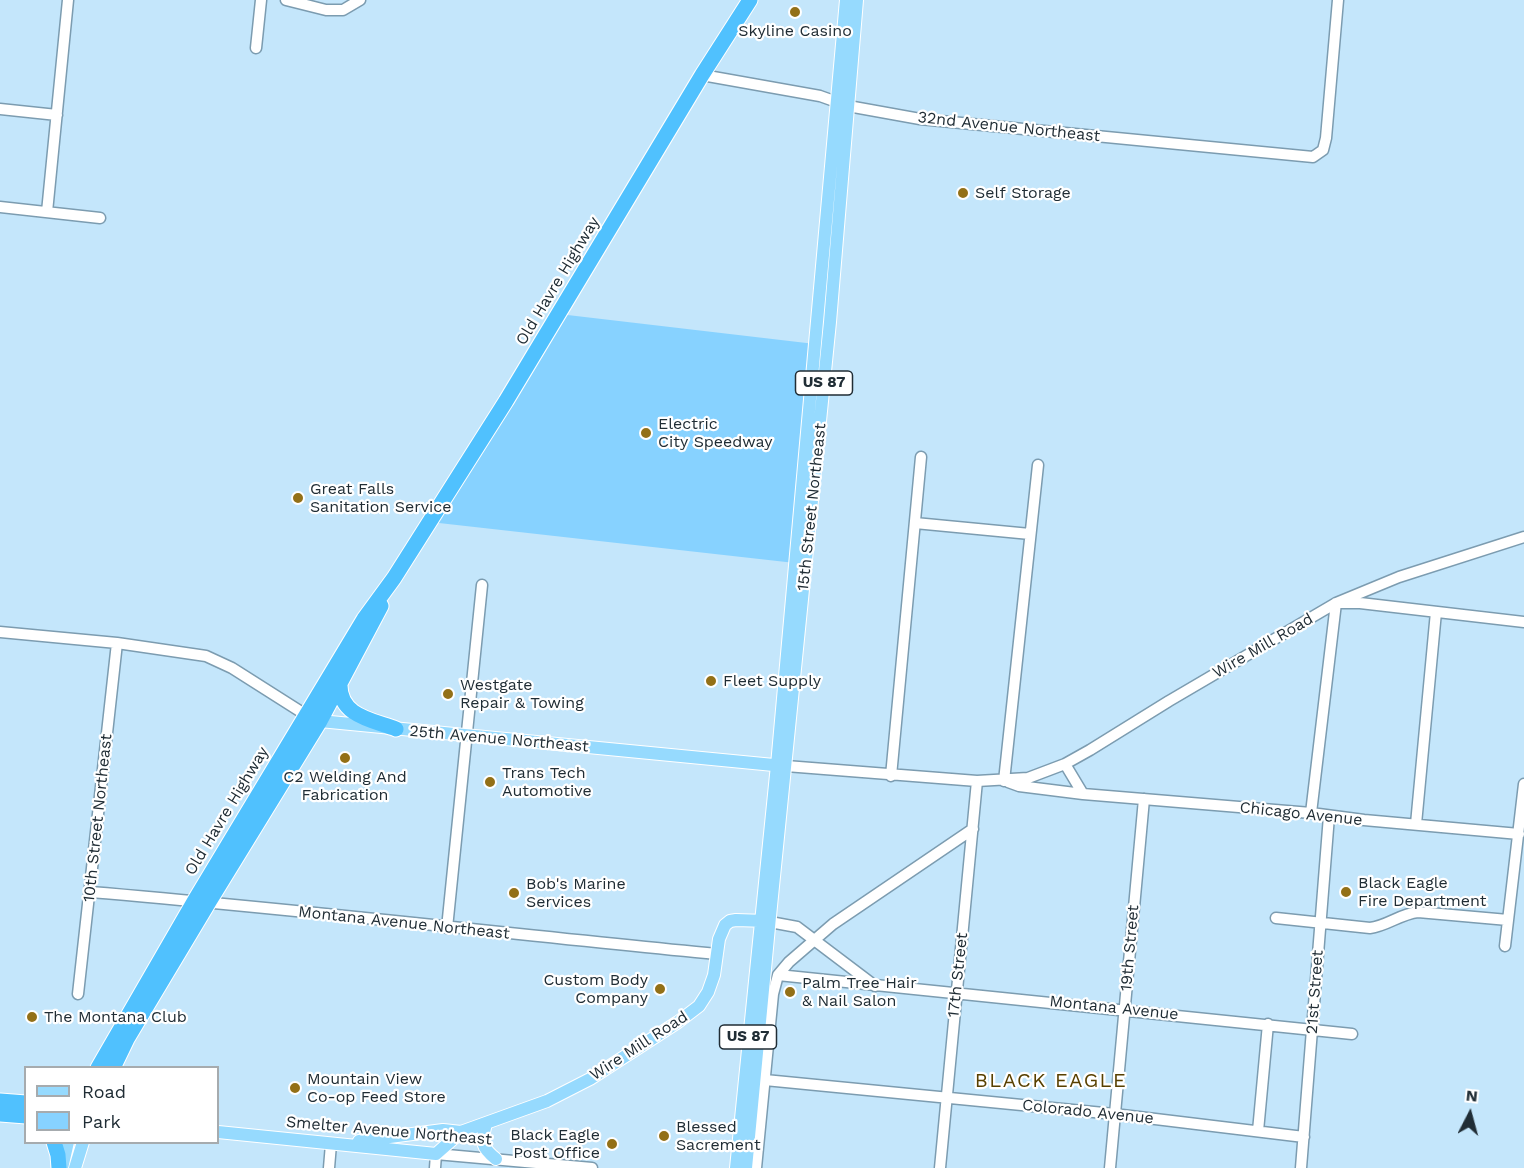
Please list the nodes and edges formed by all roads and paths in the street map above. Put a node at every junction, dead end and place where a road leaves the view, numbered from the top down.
1 (68, 0) edge
2 (261, 0) edge
3 (286, 0) edge
4 (750, 0) edge
5 (846, 0) edge
6 (857, 0) edge
7 (1338, 0) edge
8 (356, 3) edge
9 (256, 48) dead end
10 (702, 75) junction
11 (843, 104) junction
12 (0, 109) edge
13 (57, 115) junction
14 (0, 207) edge
15 (47, 212) junction
16 (100, 218) dead end
17 (921, 457) dead end
18 (1038, 465) dead end
19 (915, 524) junction
20 (1030, 534) junction
21 (1524, 537) edge
22 (394, 578) junction
23 (482, 585) dead end
24 (1336, 603) junction
25 (1436, 612) junction
26 (1524, 622) edge
27 (0, 632) edge
28 (117, 643) junction
29 (340, 684) junction
30 (313, 718) junction
31 (396, 729) junction
32 (466, 736) junction
33 (1065, 764) junction
34 (781, 765) junction
35 (891, 776) junction
36 (1010, 780) junction
37 (977, 781) junction
38 (1524, 784) edge
39 (1083, 794) junction
40 (1144, 799) junction
41 (1311, 813) junction
42 (1329, 816) junction
43 (1416, 824) junction
44 (973, 829) junction
45 (1519, 834) junction
46 (90, 891) junction
47 (202, 901) junction
48 (1276, 918) dead end
49 (1508, 920) junction
50 (765, 921) junction
51 (1320, 922) junction
52 (447, 928) junction
53 (816, 940) junction
54 (1505, 946) dead end
55 (717, 954) junction
56 (778, 975) junction
57 (875, 986) junction
58 (78, 993) dead end
59 (956, 993) junction
60 (1125, 1009) junction
61 (1268, 1024) junction
62 (1312, 1030) junction
63 (1352, 1034) dead end
64 (99, 1066) edge
65 (114, 1066) edge
66 (765, 1080) junction
67 (947, 1098) junction
68 (0, 1101) edge
69 (23, 1113) edge
70 (0, 1114) edge
71 (1114, 1114) junction
72 (486, 1124) junction
73 (1258, 1131) junction
74 (219, 1132) edge
75 (461, 1132) junction
76 (1304, 1137) junction
77 (54, 1144) edge
78 (68, 1144) edge
79 (83, 1144) edge
80 (331, 1144) junction
81 (436, 1154) junction
82 (496, 1159) junction
83 (545, 1166) edge
84 (60, 1168) edge
85 (75, 1168) edge
86 (329, 1168) edge
87 (435, 1168) edge
88 (592, 1168) edge
89 (736, 1168) edge
90 (746, 1168) edge
91 (756, 1168) edge
92 (940, 1168) edge
93 (1110, 1168) edge
94 (1301, 1168) edge

1 - 13 street
2 - 9 street
3 - 8 street
4 - 10 highway, Old Havre Highway
5 - 11 main road, 15th Street Northeast / US 87
6 - 11 main road, 15th Street Northeast / US 87
7 - 11 street, 32nd Avenue Northeast
10 - 11 street, 32nd Avenue Northeast
10 - 22 highway, Old Havre Highway
11 - 34 main road, 15th Street Northeast / US 87
12 - 13 street
13 - 15 street
14 - 15 street
15 - 16 street
17 - 19 street
18 - 20 street
19 - 20 street
19 - 35 street
20 - 36 street
21 - 24 street, Wire Mill Road
22 - 29 highway, Old Havre Highway
22 - 30 highway, Old Havre Highway
23 - 32 street
24 - 25 street
24 - 33 street, Wire Mill Road
24 - 41 street
25 - 26 street
25 - 43 street
27 - 28 street, 25th Avenue Northeast
28 - 30 street, 25th Avenue Northeast
28 - 46 street, 10th Street Northeast
29 - 30 highway, Old Havre Highway
29 - 31 highway
30 - 31 main road, 25th Avenue Northeast
30 - 47 highway, Old Havre Highway
31 - 32 main road, 25th Avenue Northeast
32 - 34 main road, 25th Avenue Northeast
32 - 52 street
33 - 36 street, Wire Mill Road
33 - 39 street
34 - 35 street, 25th Avenue Northeast
34 - 50 main road, 15th Street Northeast / US 87
35 - 37 street, 25th Avenue Northeast
36 - 37 street, 25th Avenue Northeast
36 - 39 street, Chicago Avenue
37 - 44 street, 17th Street
38 - 45 street
39 - 40 street, Chicago Avenue
40 - 41 street, Chicago Avenue
40 - 60 street, 19th Street
41 - 42 street, Chicago Avenue
42 - 43 street, Chicago Avenue
42 - 51 street, 21st Street
43 - 45 street, Chicago Avenue
44 - 53 street
44 - 59 street, 17th Street
45 - 49 street
46 - 47 street, Montana Avenue Northeast
46 - 58 street, 10th Street Northeast
47 - 52 street, Montana Avenue Northeast
47 - 64 highway, Old Havre Highway
47 - 65 highway, Old Havre Highway
48 - 51 street
49 - 51 street
49 - 54 street
50 - 53 street, Wire Mill Road
50 - 55 main road, Wire Mill Road
50 - 89 main road, US 87
50 - 90 main road, US 87
51 - 62 street, 21st Street
52 - 55 street, Montana Avenue Northeast
53 - 56 street
53 - 57 street
55 - 72 main road, Wire Mill Road
56 - 57 street, Montana Avenue
56 - 66 street
57 - 59 street, Montana Avenue
59 - 60 street, Montana Avenue
59 - 67 street, 17th Street
60 - 61 street, Montana Avenue
60 - 71 street, 19th Street
61 - 62 street, Montana Avenue
61 - 73 street
62 - 63 street, Montana Avenue
62 - 76 street, 21st Street
66 - 67 street, Colorado Avenue
66 - 91 street
67 - 71 street, Colorado Avenue
67 - 92 street, 17th Street
68 - 69 highway
69 - 70 highway
71 - 73 street, Colorado Avenue
71 - 93 street, 19th Street
72 - 75 main road, Wire Mill Road
72 - 82 main road
73 - 76 street, Colorado Avenue
74 - 80 main road, Smelter Avenue Northeast
75 - 80 main road
75 - 81 main road, Wire Mill Road
76 - 94 street, 21st Street
77 - 84 highway
78 - 84 main road
79 - 85 main road
80 - 81 main road, Smelter Avenue Northeast
80 - 86 street
81 - 82 street, Smelter Avenue Northeast
81 - 87 street
82 - 83 street, Smelter Avenue Northeast
83 - 88 street, Smelter Avenue Northeast

